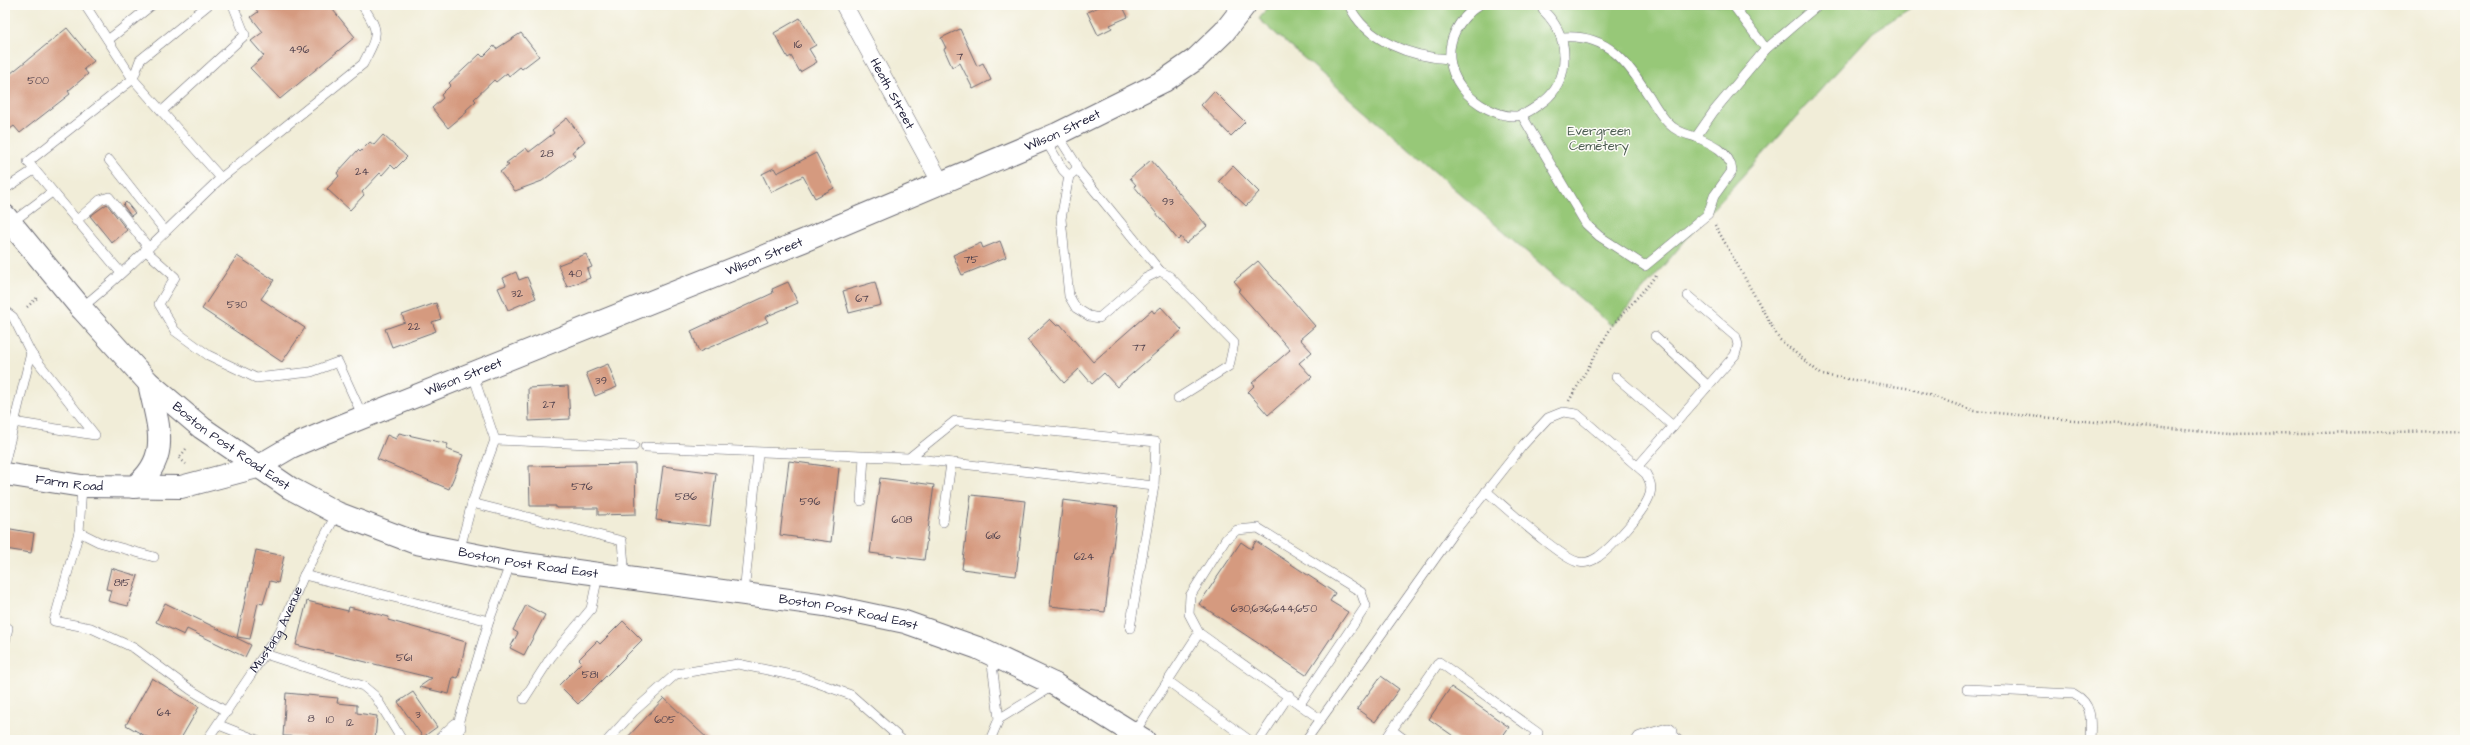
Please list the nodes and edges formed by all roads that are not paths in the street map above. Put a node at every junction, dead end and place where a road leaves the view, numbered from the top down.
1 (85, 5) edge
2 (152, 5) edge
3 (208, 5) edge
4 (233, 5) edge
5 (362, 5) edge
6 (844, 5) edge
7 (1245, 5) edge
8 (1349, 5) edge
9 (1479, 5) edge
10 (1733, 5) edge
11 (1818, 5) edge
12 (1542, 7) edge
13 (1563, 37) junction
14 (108, 40) junction
15 (1766, 49) junction
16 (1449, 59) junction
17 (133, 79) junction
18 (162, 111) junction
19 (1521, 114) junction
20 (1051, 137) junction
21 (1696, 137) junction
22 (109, 160) dead end
23 (1077, 169) junction
24 (34, 170) junction
25 (1069, 176) junction
26 (220, 178) junction
27 (941, 183) junction
28 (5, 189) edge
29 (52, 192) junction
30 (76, 221) junction
31 (10, 226) edge
32 (165, 231) junction
33 (146, 249) junction
34 (1160, 271) junction
35 (120, 273) junction
36 (1688, 296) dead end
37 (82, 308) junction
38 (5, 311) edge
39 (1655, 336) dead end
40 (31, 353) junction
41 (472, 372) junction
42 (1616, 377) dead end
43 (149, 383) junction
44 (1708, 386) junction
45 (1178, 398) dead end
46 (363, 417) junction
47 (9, 423) edge
48 (1673, 426) junction
49 (495, 440) junction
50 (634, 446) dead end
51 (644, 448) dead end
52 (758, 453) junction
53 (864, 457) junction
54 (909, 458) junction
55 (5, 461) edge
56 (951, 463) junction
57 (1638, 466) junction
58 (257, 467) junction
59 (5, 474) edge
60 (82, 486) junction
61 (1154, 486) junction
62 (134, 487) junction
63 (1486, 491) junction
64 (861, 501) dead end
65 (472, 503) junction
66 (337, 513) junction
67 (943, 522) dead end
68 (79, 532) junction
69 (459, 552) junction
70 (154, 557) dead end
71 (511, 562) junction
72 (304, 575) junction
73 (598, 575) junction
74 (625, 578) junction
75 (744, 594) junction
76 (489, 621) junction
77 (5, 627) edge
78 (1130, 628) dead end
79 (1199, 633) junction
80 (5, 642) edge
81 (265, 654) junction
82 (991, 654) junction
83 (1168, 680) junction
84 (1054, 684) junction
85 (1967, 690) dead end
86 (1289, 695) junction
87 (524, 699) dead end
88 (1300, 704) junction
89 (227, 712) junction
90 (999, 719) junction
91 (1320, 719) junction
92 (219, 725) junction
93 (457, 727) joint
94 (1392, 730) junction
95 (1673, 736) edge
96 (1139, 737) edge
97 (207, 740) edge
98 (257, 740) edge
99 (402, 740) edge
100 (443, 740) edge
101 (608, 740) edge
102 (902, 740) edge
103 (990, 740) edge
104 (1249, 740) edge
105 (1259, 740) edge
106 (1306, 740) edge
107 (1385, 740) edge
108 (1405, 740) edge
109 (1532, 740) edge
110 (1641, 740) edge
111 (2090, 740) edge

1 - 14 lane
2 - 14 lane
3 - 17 lane
4 - 18 lane
5 - 26 lane
6 - 27 street, Heath Street
7 - 20 main road, Wilson Street
8 - 16 lane
9 - 16 lane
10 - 15 lane
11 - 15 lane
12 - 13 lane
13 - 19 lane
13 - 21 lane
14 - 17 lane
15 - 21 lane
16 - 19 lane
17 - 18 lane
17 - 24 lane
18 - 26 lane
19 - 21 lane
20 - 23 lane
20 - 25 lane
20 - 27 main road, Wilson Street
22 - 32 lane
23 - 25 lane
23 - 34 lane
24 - 28 lane
24 - 29 lane
25 - 34 lane
26 - 32 lane
27 - 41 main road, Wilson Street
29 - 30 lane
29 - 31 lane
30 - 33 lane
30 - 35 lane
31 - 37 main road, Boston Post Road East
32 - 33 lane
33 - 35 lane
33 - 46 lane
34 - 45 lane
35 - 37 lane
36 - 44 lane
37 - 43 main road, Boston Post Road East
38 - 40 lane
39 - 44 lane
40 - 47 lane
40 - 47 lane
41 - 46 main road, Wilson Street
41 - 49 lane
42 - 48 lane
43 - 58 main road, Boston Post Road East
43 - 62 main road
44 - 48 lane
46 - 58 main road, Wilson Street
47 - 55 lane
48 - 57 lane
49 - 50 lane
49 - 65 lane
51 - 52 lane
52 - 53 lane
52 - 75 lane
53 - 54 lane
53 - 64 lane
54 - 56 lane
54 - 61 lane
56 - 61 lane
56 - 67 lane
57 - 63 lane
57 - 63 lane
58 - 62 main road, Farm Road
58 - 66 main road, Boston Post Road East
59 - 60 main road, Farm Road
60 - 62 main road, Farm Road
60 - 68 lane
61 - 78 lane
63 - 91 lane
65 - 69 lane
65 - 74 lane
66 - 69 main road, Boston Post Road East
66 - 72 lane, Mustang Avenue
68 - 70 lane
68 - 89 lane
69 - 71 main road, Boston Post Road East
71 - 73 main road, Boston Post Road East
71 - 76 lane
72 - 76 lane
72 - 81 lane, Mustang Avenue
73 - 74 main road, Boston Post Road East
73 - 87 lane
74 - 75 main road, Boston Post Road East
75 - 82 main road, Boston Post Road East
76 - 93 lane
77 - 80 lane
79 - 83 lane
79 - 86 lane
79 - 88 lane
81 - 89 lane, Mustang Avenue
81 - 99 lane
82 - 84 main road, Boston Post Road East
82 - 90 lane
83 - 96 lane
83 - 104 lane
84 - 90 lane
84 - 96 main road, Boston Post Road East
85 - 111 lane
86 - 88 lane
86 - 105 lane
88 - 91 lane
89 - 92 lane, Mustang Avenue
90 - 103 lane
91 - 106 lane
92 - 97 lane, Mustang Avenue
92 - 98 lane
93 - 100 street
94 - 107 lane
94 - 108 lane
94 - 109 lane
95 - 110 street
101 - 102 lane

